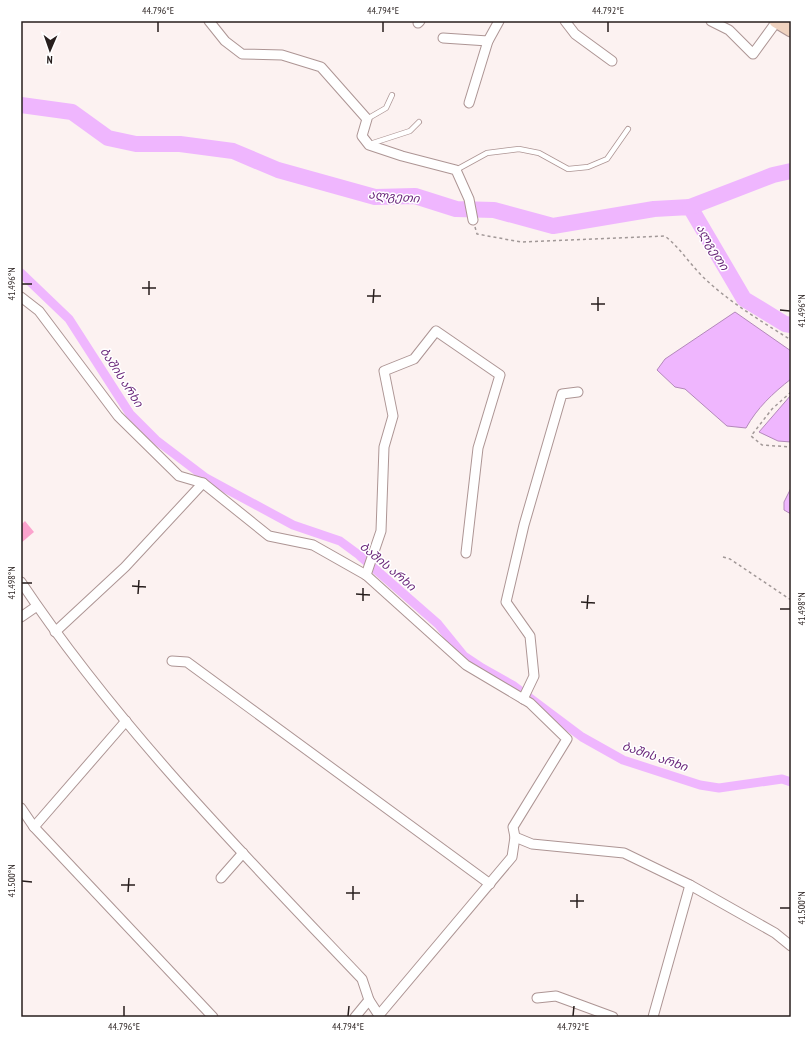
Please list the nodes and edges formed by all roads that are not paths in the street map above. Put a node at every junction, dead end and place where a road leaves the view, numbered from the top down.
1 (209, 21) edge
2 (499, 21) edge
3 (565, 21) edge
4 (711, 21) edge
5 (777, 21) edge
6 (791, 30) edge
7 (443, 38) dead end
8 (488, 41) junction
9 (612, 61) dead end
10 (392, 95) dead end
11 (469, 103) dead end
12 (367, 119) junction
13 (419, 122) dead end
14 (628, 129) dead end
15 (369, 145) junction
16 (456, 170) junction
17 (472, 220) road end
18 (21, 297) edge
19 (578, 392) dead end
20 (203, 483) junction
21 (466, 553) dead end
22 (366, 575) junction
23 (21, 582) edge
24 (37, 606) junction
25 (21, 617) edge
26 (55, 632) junction
27 (172, 661) dead end
28 (523, 699) junction
29 (126, 721) junction
30 (21, 808) edge
31 (34, 827) junction
32 (515, 837) junction
33 (243, 853) junction
34 (221, 878) dead end
35 (490, 884) junction
36 (690, 885) junction
37 (791, 946) edge
38 (537, 998) dead end
39 (369, 1000) junction
40 (380, 1016) edge
41 (213, 1017) edge
42 (355, 1017) edge
43 (613, 1017) edge
44 (653, 1017) edge

1 - 12 street
2 - 8 street
3 - 9 street
4 - 5 street
5 - 6 main road
7 - 8 street
8 - 11 street
10 - 12 lane
12 - 15 street
13 - 15 lane
14 - 16 lane
15 - 16 street
16 - 17 street
18 - 20 street
19 - 28 street
20 - 22 street
20 - 26 street
21 - 22 street
22 - 28 street
23 - 24 street
24 - 25 street
24 - 26 street
26 - 29 street
27 - 35 street
28 - 32 street
29 - 31 street
29 - 33 street
30 - 31 street
31 - 41 street
32 - 35 street
32 - 36 street
33 - 34 street
33 - 39 street
35 - 40 street
36 - 37 street
36 - 44 street
38 - 43 street
39 - 40 street
39 - 42 street

